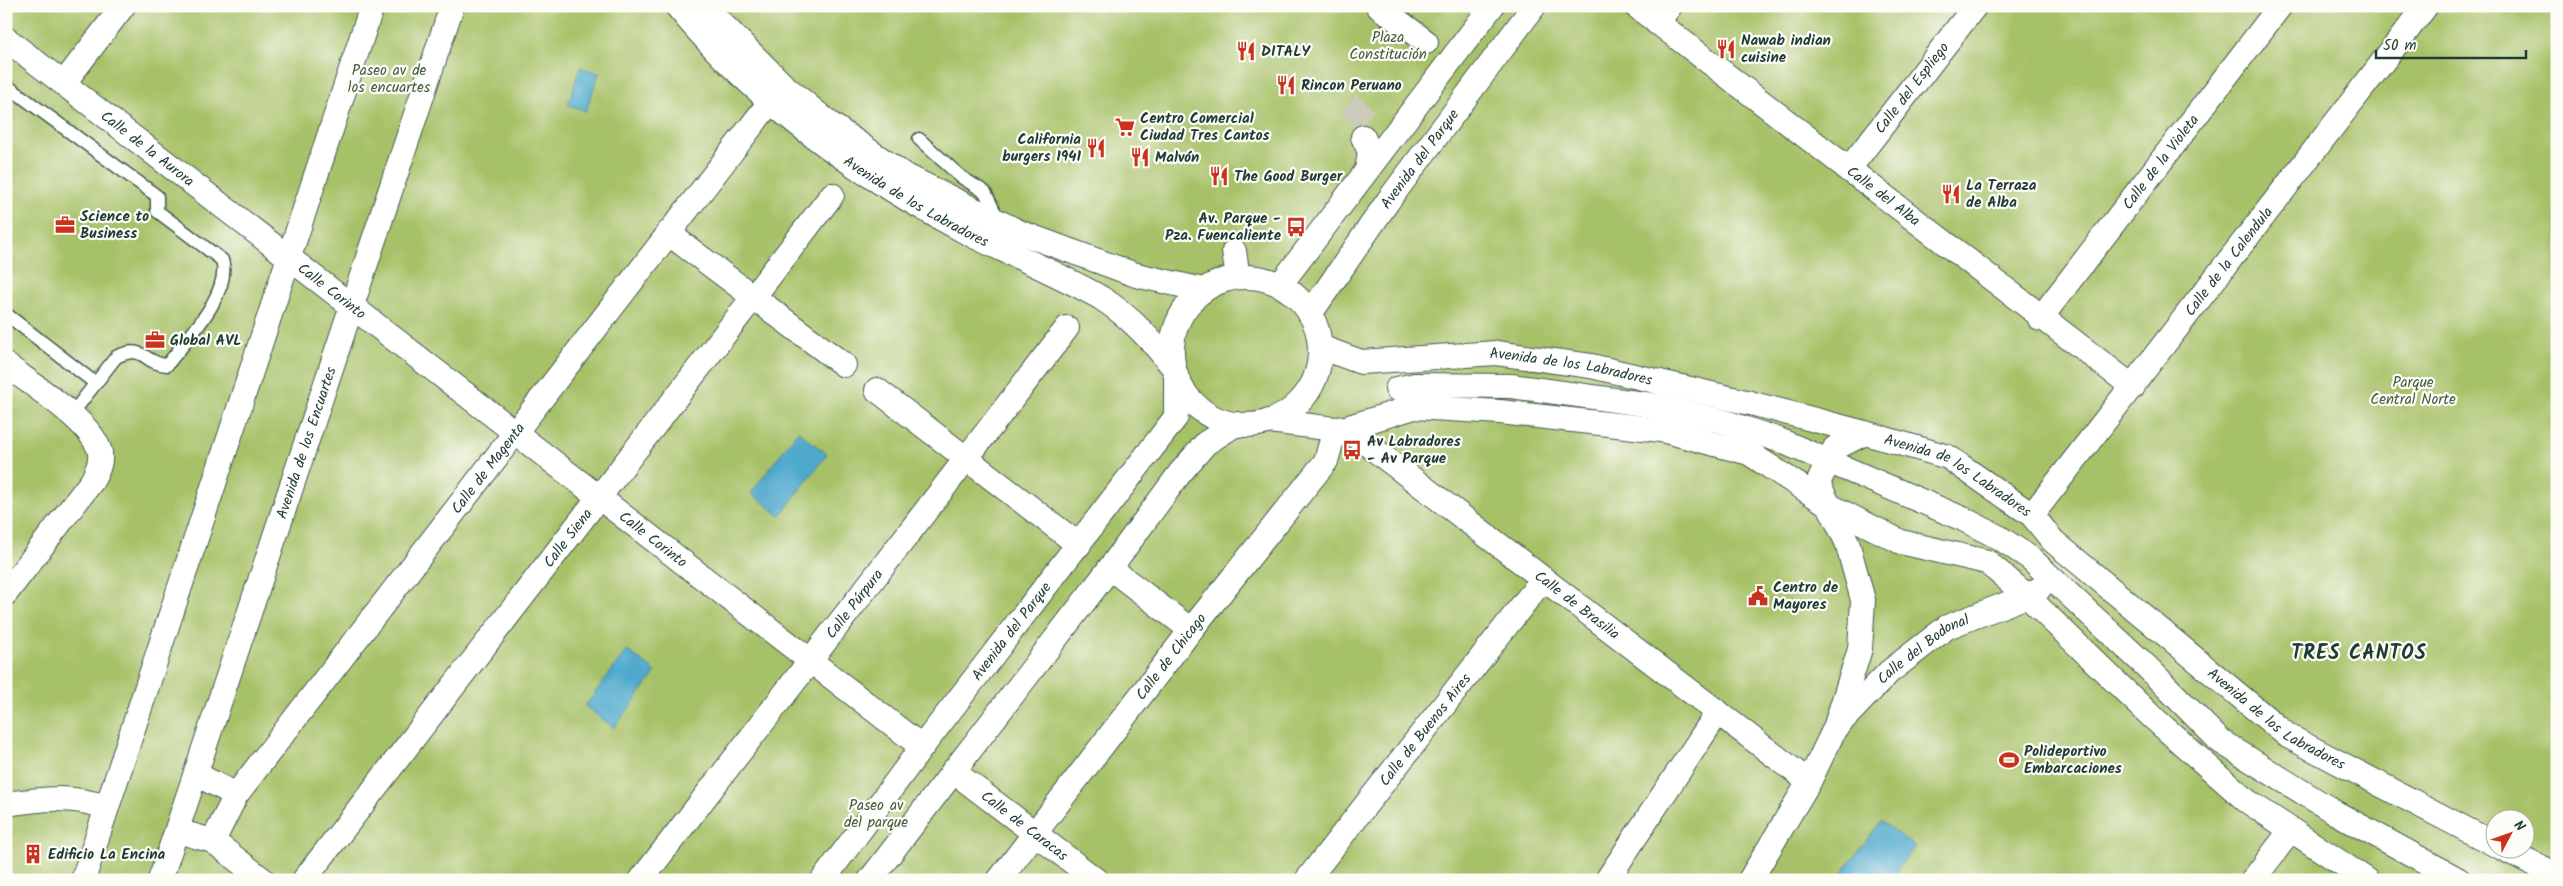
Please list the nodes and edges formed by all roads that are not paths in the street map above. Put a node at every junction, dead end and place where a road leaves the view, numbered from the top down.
1 (123, 6) edge
2 (452, 6) edge
3 (677, 6) edge
4 (704, 6) edge
5 (1378, 6) edge
6 (1492, 6) edge
7 (1534, 6) edge
8 (1636, 6) edge
9 (1975, 6) edge
10 (2280, 6) edge
11 (2426, 6) edge
12 (369, 8) edge
13 (1664, 15) edge
14 (6, 39) edge
15 (1426, 42) dead end
16 (64, 84) junction
17 (6, 85) edge
18 (770, 102) junction
19 (1402, 125) junction
20 (919, 140) dead end
21 (1367, 170) junction
22 (1848, 170) junction
23 (832, 195) dead end
24 (1000, 223) junction
25 (668, 232) junction
26 (1234, 250) dead end
27 (289, 258) junction
28 (1238, 277) junction
29 (1280, 285) junction
30 (1203, 290) junction
31 (753, 297) junction
32 (353, 307) junction
33 (6, 314) edge
34 (1310, 314) junction
35 (2040, 319) junction
36 (1067, 328) dead end
37 (1320, 347) junction
38 (6, 365) edge
39 (844, 365) dead end
40 (1175, 372) junction
41 (95, 383) junction
42 (2133, 387) junction
43 (1397, 389) dead end
44 (877, 390) dead end
45 (70, 415) junction
46 (1269, 421) junction
47 (1236, 424) junction
48 (1340, 428) junction
49 (515, 432) junction
50 (1865, 433) junction
51 (966, 458) junction
52 (1828, 461) junction
53 (599, 497) junction
54 (1832, 507) junction
55 (2032, 516) junction
56 (2053, 541) junction
57 (1079, 544) junction
58 (1110, 568) junction
59 (2048, 575) junction
60 (1543, 579) junction
61 (6, 592) edge
62 (2027, 596) junction
63 (1190, 630) junction
64 (810, 661) junction
65 (1718, 712) junction
66 (1835, 728) junction
67 (922, 747) junction
68 (953, 771) junction
69 (196, 774) junction
70 (1809, 782) junction
71 (236, 795) junction
72 (6, 804) edge
73 (105, 807) junction
74 (2291, 830) junction
75 (177, 831) junction
76 (1035, 832) junction
77 (2486, 840) edge
78 (214, 841) junction
79 (2522, 858) edge
80 (2557, 875) edge
81 (83, 880) edge
82 (160, 880) edge
83 (262, 880) edge
84 (304, 880) edge
85 (641, 880) edge
86 (823, 880) edge
87 (870, 880) edge
88 (999, 880) edge
89 (1096, 880) edge
90 (1308, 880) edge
91 (1607, 880) edge
92 (1750, 880) edge
93 (2253, 880) edge
94 (2367, 880) edge
95 (2459, 880) edge

1 - 16 street
2 - 32 street, Avenida de los Encuartes
3 - 18 street, Avenida de los Labradores
4 - 24 street, Avenida de los Labradores
5 - 15 street
6 - 19 street
7 - 34 street, Avenida del Parque
8 - 13 street, Calle del Alba
9 - 22 street, Calle del Espliego
10 - 35 street, Calle de la Violeta
11 - 42 street, Calle de la Calendula
12 - 27 street
13 - 22 street, Calle del Alba
14 - 16 street, Calle de la Aurora
16 - 27 street, Calle de la Aurora
17 - 41 lane
18 - 25 street, Calle de Magenta
18 - 40 street, Avenida de los Labradores
19 - 21 street
19 - 21 street
20 - 24 lane
21 - 29 street
22 - 35 street, Calle del Alba
23 - 31 street, Calle Siena
24 - 30 street, Avenida de los Labradores
25 - 31 street
25 - 49 street, Calle de Magenta
26 - 28 street
27 - 32 street, Calle Corinto
27 - 73 street
28 - 29 street
28 - 30 street
29 - 34 street
30 - 40 street
31 - 39 street
31 - 53 street, Calle Siena
32 - 49 street, Calle Corinto
32 - 69 street, Avenida de los Encuartes
33 - 41 lane
34 - 37 street
35 - 42 street, Calle del Alba
36 - 51 street, Calle Púrpura
37 - 46 street
37 - 50 street, Avenida de los Labradores
38 - 45 street
40 - 47 street
40 - 57 street, Avenida del Parque
41 - 45 lane
42 - 55 street, Calle de la Calendula
43 - 52 street
44 - 51 street
45 - 61 street
46 - 47 street
46 - 48 street
47 - 58 street
48 - 54 street
48 - 60 street, Calle de Brasilia
48 - 63 street, Calle de Chicago
49 - 53 street, Calle Corinto
49 - 71 street, Calle de Magenta
50 - 52 street
50 - 55 street, Avenida de los Labradores
51 - 57 street
51 - 64 street, Calle Púrpura
52 - 54 street, Calle del Bodonal
52 - 59 street
53 - 64 street, Calle Corinto
53 - 84 street, Calle Siena
54 - 62 street
54 - 66 street, Calle del Bodonal
55 - 56 street, Avenida de los Labradores
56 - 59 street
56 - 77 street, Avenida de los Labradores
57 - 67 street, Avenida del Parque
58 - 63 street
58 - 68 street
59 - 62 street
59 - 95 street
60 - 65 street, Calle de Brasilia
60 - 90 street, Calle de Buenos Aires
62 - 66 street, Calle del Bodonal
62 - 74 street
63 - 76 street, Calle de Chicago
64 - 67 street, Calle Corinto
64 - 85 street, Calle Púrpura
65 - 70 street, Calle de Brasilia
65 - 91 street
66 - 70 street, Calle del Bodonal
67 - 86 street, Avenida del Parque
68 - 76 street, Calle de Caracas
68 - 87 street
69 - 71 street
69 - 75 street, Avenida de los Encuartes
70 - 92 street, Calle del Bodonal
71 - 78 street, Calle de Magenta
72 - 73 street
73 - 81 street
74 - 93 street
74 - 94 street
75 - 78 street
75 - 82 street, Avenida de los Encuartes
76 - 88 street, Calle de Chicago
76 - 89 street, Calle de Caracas
78 - 83 street
79 - 80 street

